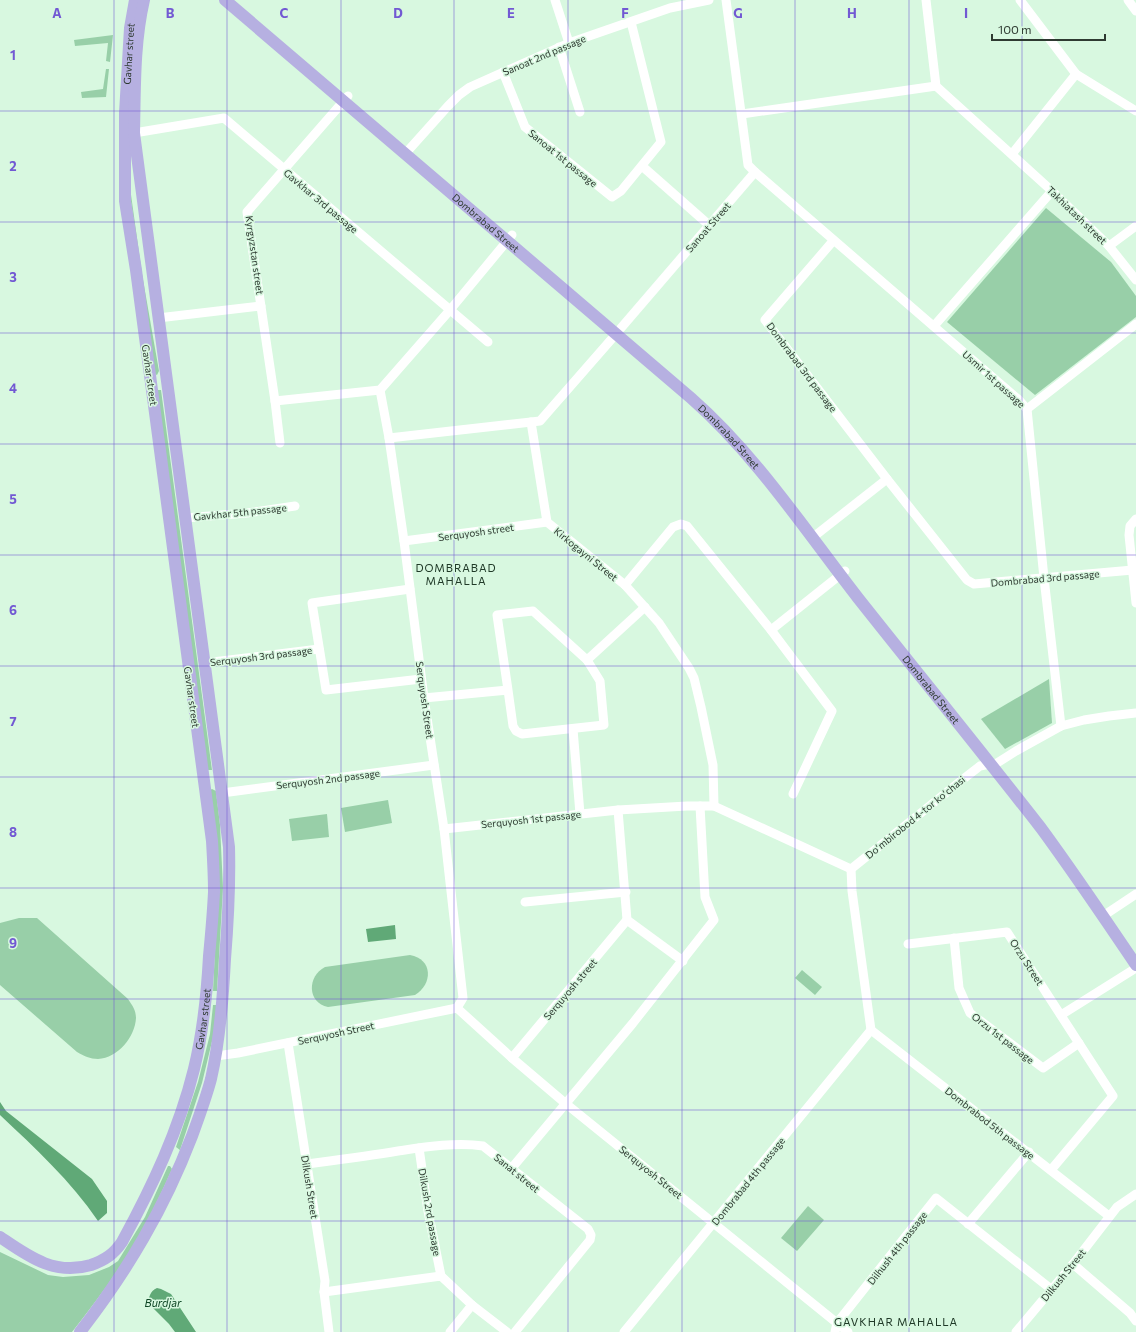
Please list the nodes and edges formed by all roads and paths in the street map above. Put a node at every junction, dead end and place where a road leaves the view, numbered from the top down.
1 (135, 0) edge
2 (144, 0) edge
3 (148, 0) edge
4 (225, 0) edge
5 (236, 0) edge
6 (555, 0) edge
7 (709, 0) edge
8 (726, 0) edge
9 (926, 0) edge
10 (1020, 0) edge
11 (1128, 0) edge
12 (1136, 11) edge
13 (140, 17) junction
14 (631, 22) junction
15 (569, 43) junction
16 (559, 47) junction
17 (503, 72) junction
18 (1076, 74) junction
19 (936, 86) junction
20 (346, 99) junction
21 (1136, 111) edge
22 (580, 112) dead end
23 (742, 114) junction
24 (134, 134) junction
25 (407, 151) junction
26 (1012, 154) junction
27 (642, 166) junction
28 (284, 169) junction
29 (755, 172) junction
30 (1052, 191) junction
31 (709, 225) junction
32 (1136, 226) edge
33 (510, 238) junction
34 (833, 241) junction
35 (1110, 246) junction
36 (1136, 280) edge
37 (261, 306) junction
38 (450, 310) junction
39 (158, 318) junction
40 (1136, 324) edge
41 (934, 326) junction
42 (618, 331) junction
43 (488, 342) dead end
44 (168, 382) junction
45 (151, 384) junction
46 (380, 390) junction
47 (275, 401) junction
48 (1027, 409) junction
49 (531, 422) junction
50 (389, 438) junction
51 (280, 443) dead end
52 (887, 479) junction
53 (295, 506) dead end
54 (185, 518) junction
55 (1136, 519) edge
56 (547, 522) junction
57 (814, 536) junction
58 (404, 541) junction
59 (1133, 570) junction
60 (843, 573) junction
61 (1044, 578) junction
62 (625, 585) junction
63 (410, 589) junction
64 (1136, 603) edge
65 (645, 607) junction
66 (771, 630) junction
67 (319, 649) junction
68 (587, 660) junction
69 (204, 663) junction
70 (421, 679) junction
71 (508, 690) junction
72 (424, 698) junction
73 (1136, 713) edge
74 (1062, 726) junction
75 (573, 729) junction
76 (990, 764) junction
77 (434, 765) junction
78 (220, 775) junction
79 (203, 778) junction
80 (222, 793) junction
81 (793, 794) dead end
82 (700, 806) junction
83 (714, 806) junction
84 (618, 810) junction
85 (580, 814) junction
86 (444, 829) junction
87 (851, 869) junction
88 (626, 892) junction
89 (1136, 894) edge
90 (525, 902) dead end
91 (1106, 914) junction
92 (627, 920) junction
93 (954, 938) junction
94 (908, 944) dead end
95 (1136, 953) edge
96 (683, 961) junction
97 (1136, 966) edge
98 (206, 1000) junction
99 (223, 1000) junction
100 (457, 1008) junction
101 (1061, 1014) junction
102 (871, 1030) junction
103 (288, 1043) junction
104 (1079, 1043) junction
105 (216, 1056) junction
106 (512, 1058) junction
107 (565, 1103) junction
108 (419, 1148) junction
109 (1029, 1152) junction
110 (165, 1153) junction
111 (182, 1160) junction
112 (307, 1164) junction
113 (511, 1169) junction
114 (1051, 1170) junction
115 (1136, 1194) edge
116 (1109, 1216) junction
117 (713, 1223) junction
118 (968, 1224) junction
119 (0, 1237) edge
120 (0, 1243) edge
121 (22, 1252) junction
122 (1073, 1264) junction
123 (441, 1276) junction
124 (1051, 1289) junction
125 (324, 1292) junction
126 (472, 1304) junction
127 (1133, 1311) edge
128 (1136, 1321) edge
129 (836, 1328) edge
130 (80, 1332) edge
131 (329, 1332) edge
132 (450, 1332) edge
133 (507, 1332) edge
134 (515, 1332) edge
135 (624, 1332) edge
136 (848, 1332) edge
137 (1016, 1332) edge

1 - 45 main road, Gavhar street
2 - 13 main road, Gavhar street
3 - 13 main road
4 - 20 main road, Dombrabad Street
5 - 20 main road, Dombrabad Street
6 - 15 street
7 - 14 street, Sanoat 2nd passage
8 - 23 street
9 - 19 street
10 - 18 street
11 - 12 street
13 - 24 main road, Gavhar street
14 - 15 street, Sanoat 2nd passage
14 - 27 street, Sanoat 1st passage
15 - 16 street, Sanoat 2nd passage
16 - 17 street, Sanoat 2nd passage
16 - 22 street
17 - 25 street, Sanoat 2nd passage
17 - 27 street, Sanoat 1st passage
18 - 21 street
18 - 26 street
19 - 23 street
19 - 26 street, Takhiatash street
20 - 25 main road, Dombrabad Street
20 - 28 street, Kyrgyzstan street
23 - 29 street
24 - 28 street, Gavkhar 3rd passage
24 - 39 main road, Gavhar street
25 - 33 main road, Dombrabad Street
26 - 30 street, Takhiatash street
27 - 31 street
28 - 37 street, Kyrgyzstan street
28 - 38 street, Gavkhar 3rd passage
29 - 31 street, Sanoat Street
29 - 34 street, Usmir 1st passage
30 - 35 street, Takhiatash street
30 - 41 street
31 - 42 street, Sanoat Street
32 - 35 street
33 - 38 street
33 - 42 main road, Dombrabad Street
34 - 41 street, Usmir 1st passage
34 - 52 street, Dombrabad 3rd passage
35 - 36 street, Takhiatash street
37 - 39 street
37 - 47 street, Kyrgyzstan street
38 - 43 street, Gavkhar 3rd passage
38 - 46 street
39 - 44 main road, Gavhar street
40 - 48 street
41 - 48 street, Usmir 1st passage
42 - 49 street, Sanoat Street
42 - 57 main road, Dombrabad Street
44 - 45 main road
44 - 54 main road, Gavhar street
45 - 79 main road, Gavhar street
46 - 47 street
46 - 50 street, Serquyosh Street
47 - 51 street, Kyrgyzstan street
48 - 61 street, Usmir 1st passage
49 - 50 street
49 - 56 street, Kirkogayni Street
50 - 58 street, Serquyosh Street
52 - 57 street
52 - 61 street, Dombrabad 3rd passage
53 - 54 street, Gavkhar 5th passage
54 - 69 main road, Gavhar street
55 - 59 street
56 - 58 street, Serquyosh street
56 - 62 street, Kirkogayni Street
57 - 60 main road, Dombrabad Street
58 - 63 street, Serquyosh Street
59 - 61 street, Dombrabad 3rd passage
59 - 64 street
60 - 66 street
60 - 76 main road, Dombrabad Street
61 - 74 street, Usmir 1st passage
62 - 65 street, Kirkogayni Street
62 - 66 street
63 - 67 street, Serquyosh 3rd passage
63 - 70 street, Serquyosh Street
65 - 68 street
65 - 83 street, Kirkogayni Street
66 - 81 street
67 - 69 street, Serquyosh 3rd passage
67 - 70 street, Serquyosh 3rd passage
68 - 71 street
68 - 75 street
69 - 78 main road, Gavhar street
70 - 72 street, Serquyosh Street
71 - 72 street
71 - 75 street
72 - 77 street, Serquyosh Street
73 - 74 street, Doʻmbirobod 4-tor koʻchasi
74 - 76 street, Doʻmbirobod 4-tor koʻchasi
75 - 85 street
76 - 87 street, Doʻmbirobod 4-tor koʻchasi
76 - 91 main road, Dombrabad Street
77 - 80 street, Serquyosh 2nd passage
77 - 86 street, Serquyosh Street
78 - 79 main road
78 - 80 main road, Gavhar street
79 - 98 main road, Gavhar street
80 - 99 main road, Gavhar street
82 - 83 street, Serquyosh 1st passage
82 - 84 street, Serquyosh 1st passage
82 - 96 street
83 - 87 street, Serquyosh 1st passage
84 - 85 street, Serquyosh 1st passage
84 - 88 street
85 - 86 street, Serquyosh 1st passage
86 - 100 street, Serquyosh Street
87 - 102 street
88 - 90 street
88 - 92 street
89 - 91 street
91 - 95 main road, Dombrabad Street
91 - 97 main road, Dombrabad Street
92 - 96 street
92 - 106 street, Serquyosh street
93 - 94 street, Orzu Street
93 - 101 street, Orzu Street
93 - 104 street, Orzu 1st passage
96 - 107 street
97 - 101 street
98 - 99 main road
98 - 110 main road, Gavhar street
99 - 105 main road, Gavhar street
100 - 103 street, Serquyosh Street
100 - 106 street, Serquyosh Street
101 - 104 street, Orzu Street
102 - 109 street, Dombrabod 5th passage
102 - 117 street, Dombrabad 4th passage
103 - 105 street, Serquyosh Street
103 - 112 street, Dilkush Street
104 - 114 street, Orzu Street
105 - 111 main road, Gavhar street
106 - 107 street, Serquyosh Street
107 - 113 street
107 - 117 street, Serquyosh Street
108 - 112 street, Sanat street
108 - 113 street, Sanat street
108 - 123 street, Dilkush 2rd passage
109 - 114 street, Dombrabod 5th passage
109 - 118 street
110 - 111 main road
110 - 121 main road, Gavhar street
111 - 130 main road, Gavhar street
112 - 125 street, Dilkush Street
113 - 134 street, Sanat street
114 - 116 street, Dombrabod 5th passage
115 - 116 street, Dilkush Street
116 - 122 street, Dilkush Street
117 - 129 street, Serquyosh Street
117 - 135 street, Dombrabad 4th passage
118 - 124 street, Dilhush 4th passage
118 - 129 street, Dilhush 4th passage
119 - 121 main road, Gavhar street
120 - 121 main road
122 - 124 street, Dilkush Street
122 - 127 street
123 - 125 street
123 - 126 street
124 - 137 street, Dilkush Street
125 - 131 street, Dilkush Street
126 - 132 street
126 - 133 street
127 - 128 street
129 - 136 street, Serquyosh Street

